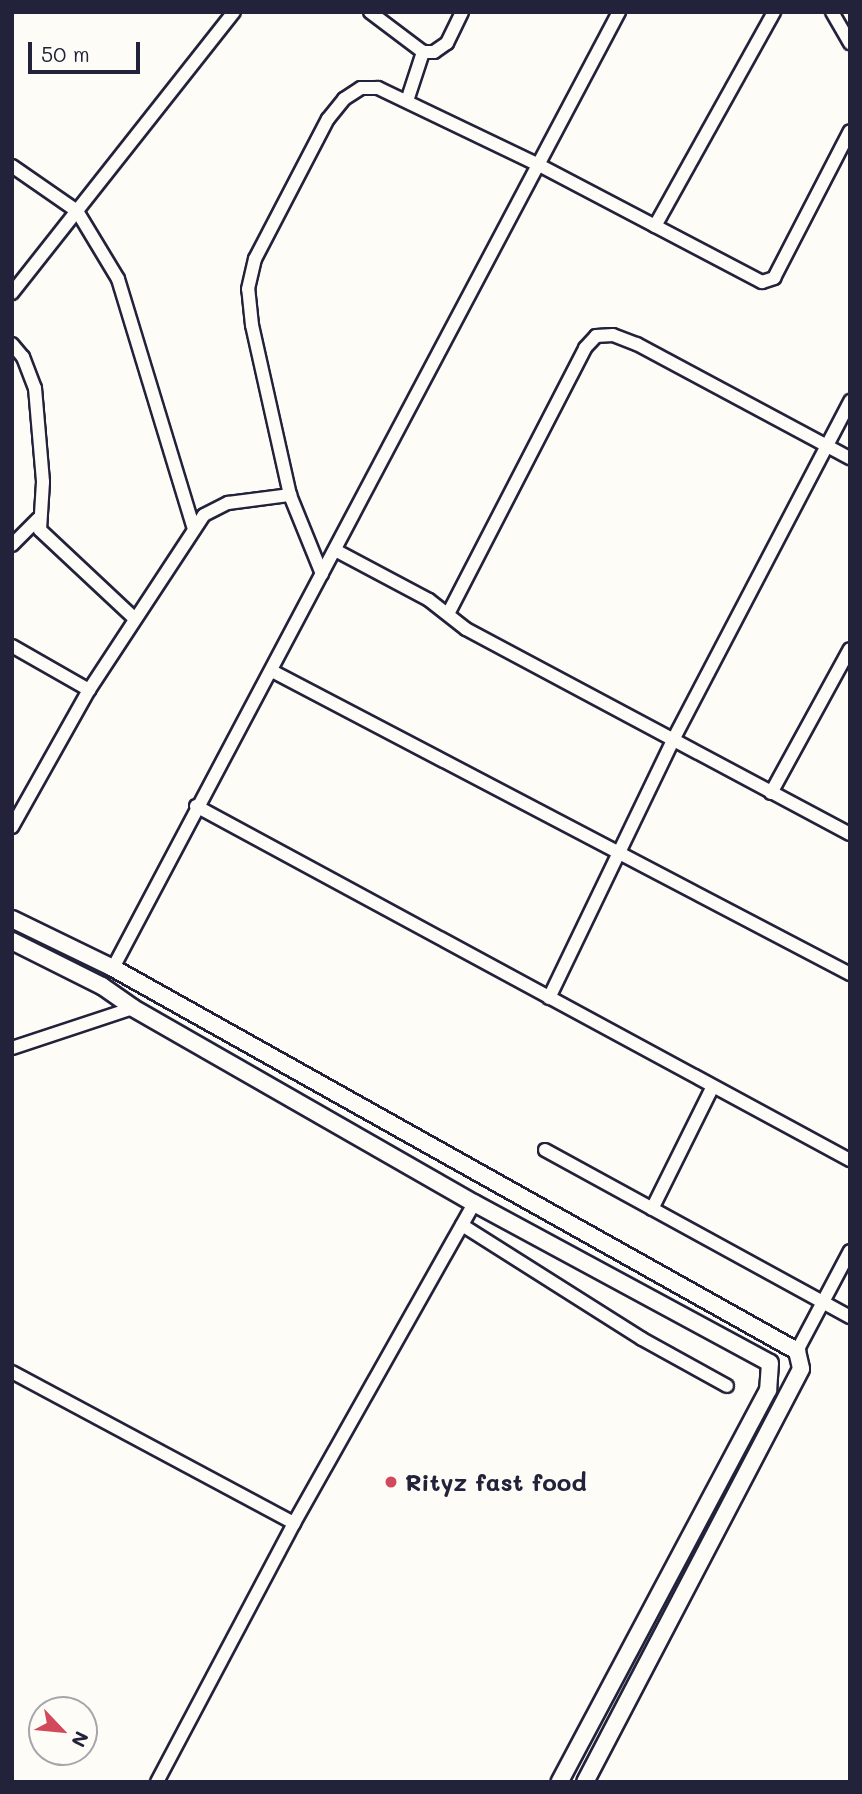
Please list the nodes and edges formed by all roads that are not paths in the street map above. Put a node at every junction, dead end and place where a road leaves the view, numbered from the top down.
1 (234, 12) edge
2 (370, 12) edge
3 (462, 12) edge
4 (619, 12) edge
5 (774, 12) edge
6 (832, 12) edge
7 (850, 43) edge
8 (424, 52) junction
9 (407, 101) junction
10 (850, 131) edge
11 (539, 165) junction
12 (12, 166) edge
13 (77, 211) junction
14 (655, 226) junction
15 (12, 293) edge
16 (12, 344) edge
17 (850, 401) edge
18 (827, 446) junction
19 (850, 458) edge
20 (290, 495) junction
21 (38, 519) junction
22 (194, 529) junction
23 (12, 545) edge
24 (335, 550) junction
25 (322, 573) junction
26 (448, 614) junction
27 (135, 619) junction
28 (12, 646) edge
29 (850, 649) edge
30 (272, 671) junction
31 (89, 690) junction
32 (672, 742) junction
33 (771, 793) junction
34 (12, 800) edge
35 (196, 806) junction
36 (24, 808) junction
37 (12, 827) edge
38 (850, 834) edge
39 (617, 853) junction
40 (12, 919) edge
41 (12, 941) edge
42 (113, 968) junction
43 (850, 974) edge
44 (549, 998) junction
45 (133, 1008) junction
46 (12, 1048) edge
47 (713, 1086) junction
48 (371, 1114) junction
49 (360, 1138) junction
50 (545, 1150) dead end
51 (850, 1160) edge
52 (474, 1203) junction
53 (652, 1209) junction
54 (462, 1225) junction
55 (850, 1251) edge
56 (823, 1302) junction
57 (850, 1317) edge
58 (797, 1351) junction
59 (12, 1372) edge
60 (727, 1386) dead end
61 (700, 1517) junction
62 (295, 1523) junction
63 (720, 1527) junction
64 (157, 1782) edge
65 (560, 1782) edge
66 (585, 1782) edge

1 - 13 street
2 - 8 street
3 - 8 street
4 - 11 street
5 - 14 street
6 - 7 street
8 - 9 street
9 - 11 street
9 - 20 street
10 - 14 street
11 - 14 street
11 - 24 street
12 - 13 street
13 - 15 street
13 - 22 street
16 - 21 street
17 - 18 street
18 - 19 street
18 - 26 street
18 - 32 street
20 - 22 street
20 - 25 street
21 - 23 street
21 - 27 street
22 - 27 street
24 - 25 street
24 - 26 street
25 - 30 street
26 - 32 street
27 - 31 street
28 - 31 street
29 - 33 street
30 - 35 street
30 - 39 street
31 - 36 street
32 - 33 street
32 - 39 street
33 - 38 street
34 - 36 street
35 - 42 street
35 - 44 street
36 - 37 street
39 - 43 street
39 - 44 street
40 - 42 street
41 - 45 street
42 - 48 street
44 - 47 street
45 - 46 street
45 - 49 street
47 - 51 street
47 - 53 street
48 - 49 street
48 - 58 street
49 - 52 street
50 - 53 street
52 - 54 street
52 - 61 street
53 - 56 street
54 - 60 street
54 - 62 street
55 - 56 street
56 - 57 street
56 - 58 street
58 - 63 street
59 - 62 street
61 - 63 street
61 - 65 street
62 - 64 street
63 - 66 street

